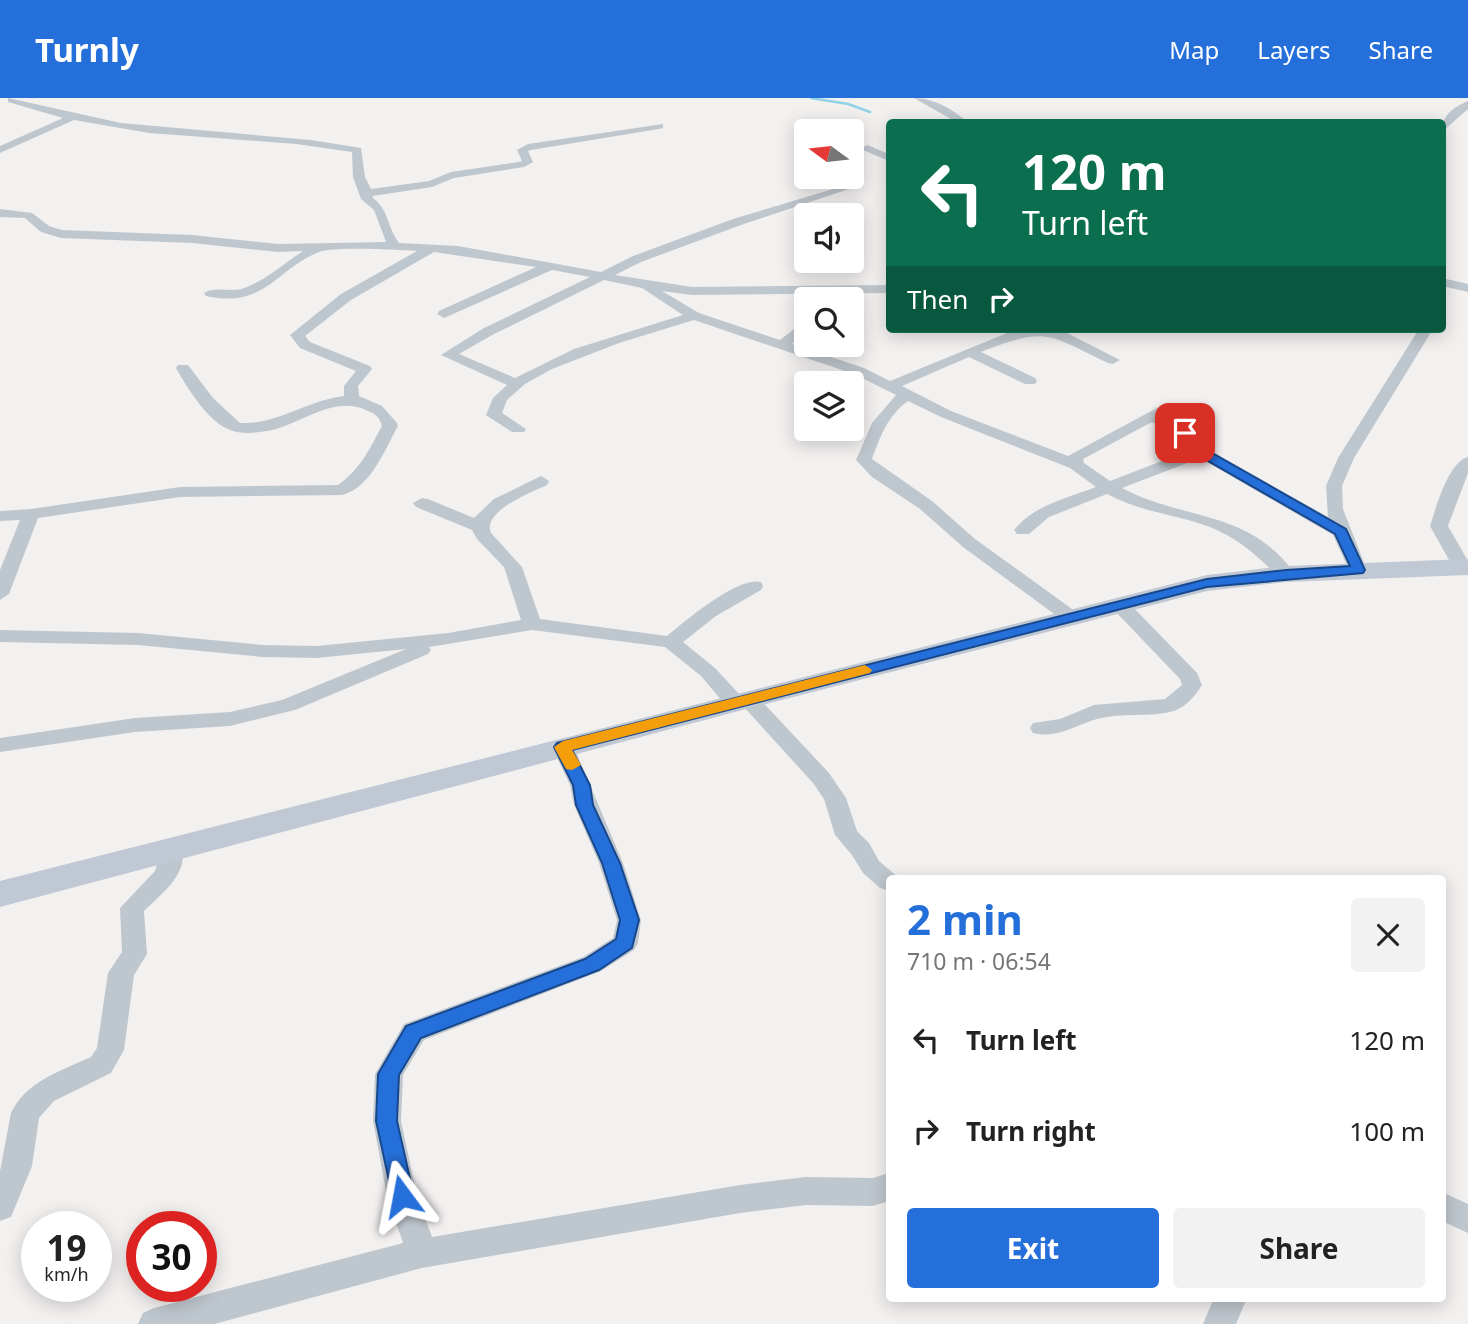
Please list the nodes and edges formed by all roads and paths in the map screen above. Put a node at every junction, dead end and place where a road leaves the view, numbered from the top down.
1 (919, 98) edge
2 (10, 100) dead end
3 (1468, 104) edge
4 (71, 118) junction
5 (958, 119) edge
6 (1446, 122) edge
7 (659, 126) dead end
8 (867, 148) dead end
9 (3, 155) edge
10 (886, 157) edge
11 (843, 189) edge
12 (367, 193) junction
13 (0, 212) edge
14 (395, 246) junction
15 (318, 248) junction
16 (432, 248) junction
17 (554, 266) junction
18 (601, 276) junction
19 (886, 281) edge
20 (640, 284) junction
21 (1447, 286) edge
22 (871, 288) junction
23 (1468, 288) edge
24 (886, 289) edge
25 (211, 293) dead end
26 (444, 314) dead end
27 (694, 316) junction
28 (1024, 333) edge
29 (1047, 333) edge
30 (1424, 333) edge
31 (794, 334) edge
32 (781, 346) junction
33 (970, 352) junction
34 (1113, 360) dead end
35 (183, 368) dead end
36 (1030, 381) dead end
37 (518, 384) junction
38 (898, 390) junction
39 (352, 400) junction
40 (1171, 405) dead end
41 (1152, 416) junction
42 (517, 429) dead end
43 (1200, 452) junction
44 (1468, 462) edge
45 (1076, 465) junction
46 (541, 481) dead end
47 (1108, 487) junction
48 (422, 503) dead end
49 (31, 514) junction
50 (0, 516) edge
51 (480, 527) junction
52 (1023, 530) dead end
53 (1341, 532) junction
54 (1465, 567) edge
55 (1358, 570) junction
56 (1286, 574) junction
57 (754, 586) dead end
58 (0, 594) edge
59 (1121, 606) junction
60 (1072, 618) junction
61 (532, 624) junction
62 (0, 636) edge
63 (448, 639) junction
64 (671, 642) junction
65 (741, 701) junction
66 (1041, 728) dead end
67 (0, 745) edge
68 (563, 747) junction
69 (171, 850) junction
70 (886, 880) edge
71 (0, 894) edge
72 (886, 1188) edge
73 (0, 1207) edge
74 (1446, 1208) edge
75 (1468, 1219) edge
76 (422, 1253) junction
77 (1229, 1302) edge
78 (155, 1324) edge
79 (1219, 1324) edge

1 - 5 street
2 - 4 street
3 - 6 street
4 - 9 street
4 - 12 street
7 - 12 street
8 - 10 street
11 - 18 street
12 - 14 street
13 - 15 street
14 - 15 street
14 - 16 street
15 - 25 street
16 - 17 street
16 - 39 street
17 - 18 street
17 - 26 street
18 - 20 street
18 - 37 street
19 - 22 street
20 - 22 street
20 - 27 street
21 - 23 street
22 - 24 street
27 - 32 street
27 - 37 street
28 - 33 street
29 - 34 street
30 - 53 street
31 - 32 street
32 - 38 street
33 - 36 street
33 - 38 street
35 - 39 street
37 - 42 street
38 - 45 street
38 - 60 street
39 - 49 street
40 - 41 street
41 - 43 street
41 - 45 street
43 - 47 street
43 - 53 street
44 - 54 street
45 - 47 street
46 - 51 street
47 - 52 street
47 - 56 street
48 - 51 street
49 - 50 street
49 - 58 street
51 - 61 street
53 - 55 street
54 - 55 main road
55 - 56 main road
56 - 59 main road
57 - 64 street
59 - 60 main road
59 - 66 street
60 - 65 main road
61 - 63 street
61 - 64 street
62 - 63 street
63 - 67 street
64 - 65 street
65 - 68 main road
65 - 70 street
68 - 69 main road
68 - 76 street
69 - 71 main road
69 - 73 street
72 - 76 street
74 - 75 street
76 - 78 street
77 - 79 street

